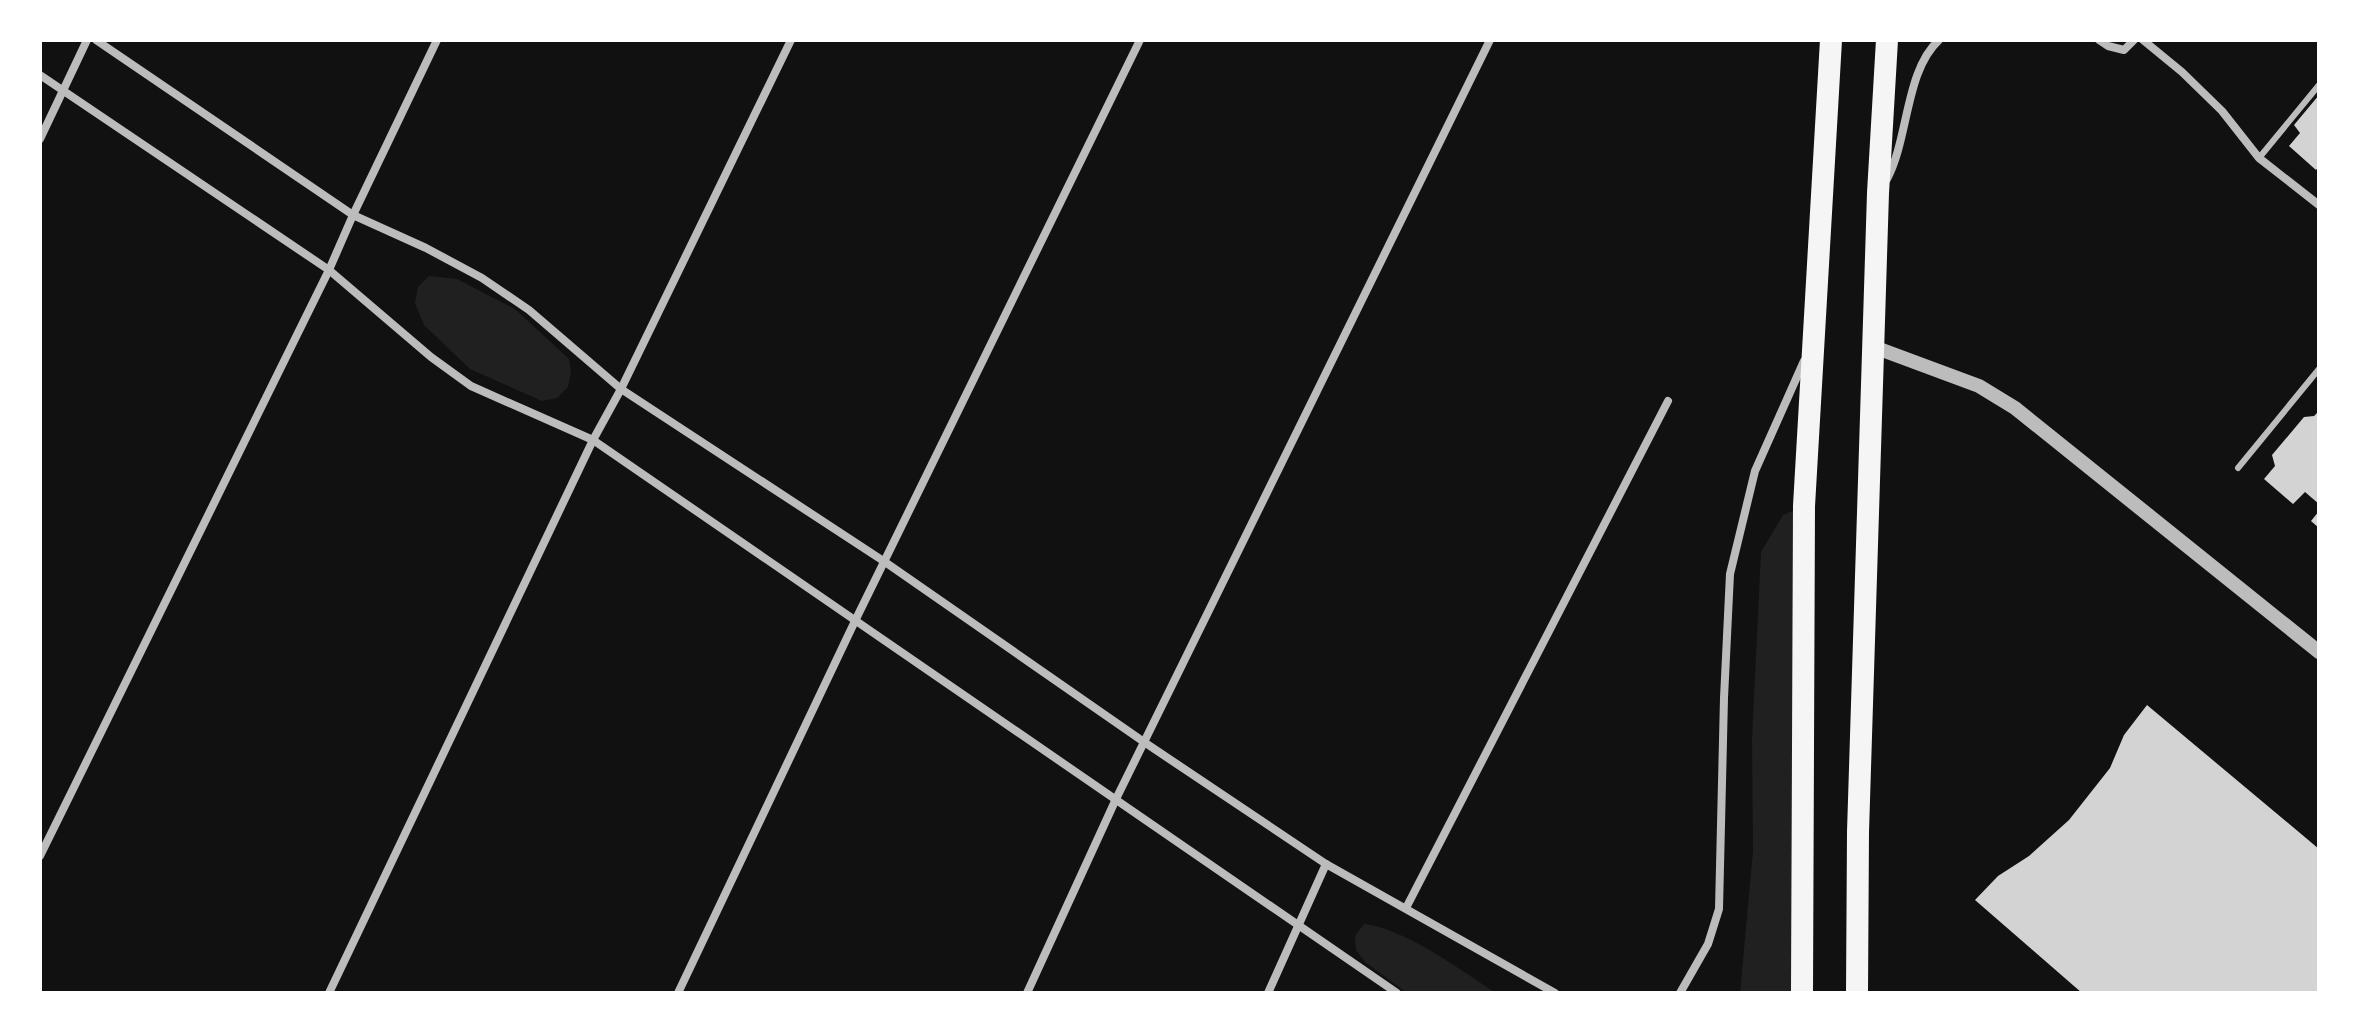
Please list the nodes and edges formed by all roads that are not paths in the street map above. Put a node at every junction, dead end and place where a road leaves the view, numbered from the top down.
1 (87, 40) edge
2 (96, 40) edge
3 (437, 40) edge
4 (791, 40) edge
5 (1140, 40) edge
6 (1490, 40) edge
7 (1831, 40) edge
8 (1887, 40) edge
9 (1939, 40) edge
10 (2099, 40) edge
11 (2134, 40) edge
12 (2143, 40) edge
13 (40, 75) edge
14 (2319, 85) edge
15 (63, 91) junction
16 (40, 139) edge
17 (2259, 158) junction
18 (1878, 193) junction
19 (2319, 205) edge
20 (353, 215) junction
21 (329, 270) junction
22 (1814, 339) junction
23 (1874, 347) junction
24 (2319, 369) edge
25 (2310, 379) junction
26 (2319, 386) edge
27 (621, 389) junction
28 (1668, 401) dead end
29 (593, 440) junction
30 (2238, 468) dead end
31 (885, 562) junction
32 (855, 621) junction
33 (2319, 652) edge
34 (1144, 742) junction
35 (1116, 799) junction
36 (40, 856) edge
37 (1326, 864) junction
38 (1406, 908) junction
39 (1300, 924) junction
40 (329, 993) edge
41 (678, 993) edge
42 (1027, 993) edge
43 (1268, 993) edge
44 (1397, 993) edge
45 (1555, 993) edge
46 (1680, 993) edge
47 (1802, 993) edge
48 (1857, 993) edge

1 - 15 street
2 - 20 street
3 - 20 street
4 - 27 street
5 - 31 street
6 - 34 street
7 - 22 highway
8 - 18 highway
9 - 18 street
10 - 11 street
12 - 17 street
13 - 15 street
14 - 17 lane
15 - 16 street
15 - 21 street
17 - 19 street
18 - 23 highway
20 - 21 street
20 - 27 street
21 - 29 street
21 - 36 street
22 - 46 street
22 - 47 highway
23 - 33 street
23 - 48 highway
24 - 25 lane
25 - 26 lane
25 - 30 lane
27 - 29 street
27 - 31 street
28 - 38 street
29 - 32 street
29 - 40 street
31 - 32 street
31 - 34 street
32 - 35 street
32 - 41 street
34 - 35 street
34 - 37 street
35 - 39 street
35 - 42 street
37 - 38 street
37 - 39 street
38 - 45 street
39 - 43 street
39 - 44 street

